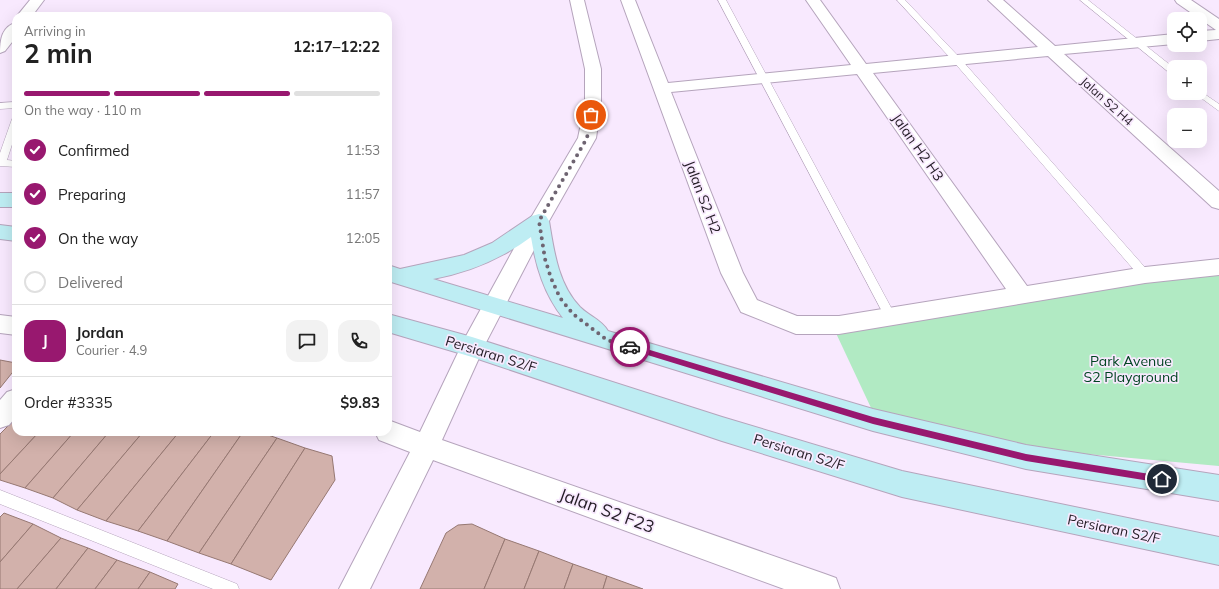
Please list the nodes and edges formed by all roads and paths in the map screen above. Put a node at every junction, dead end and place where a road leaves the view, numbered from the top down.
1 (37, 0) edge
2 (577, 0) edge
3 (628, 0) edge
4 (722, 0) edge
5 (814, 0) edge
6 (901, 0) edge
7 (995, 0) edge
8 (1084, 0) edge
9 (1182, 0) edge
10 (27, 12) edge
11 (1219, 26) edge
12 (12, 32) edge
13 (1219, 34) edge
14 (1207, 35) edge
15 (1167, 40) edge
16 (1137, 42) junction
17 (0, 48) edge
18 (1049, 50) junction
19 (956, 59) junction
20 (1167, 66) edge
21 (863, 68) junction
22 (764, 78) junction
23 (662, 88) junction
24 (1207, 99) edge
25 (12, 105) edge
26 (0, 106) edge
27 (1219, 108) edge
28 (12, 131) edge
29 (12, 164) edge
30 (0, 200) edge
31 (12, 200) edge
32 (1219, 202) edge
33 (539, 221) junction
34 (0, 232) edge
35 (12, 234) edge
36 (1219, 266) edge
37 (394, 275) edge
38 (1145, 275) junction
39 (1021, 294) junction
40 (493, 306) junction
41 (890, 316) junction
42 (0, 324) edge
43 (392, 324) edge
44 (12, 326) edge
45 (607, 340) junction
46 (472, 348) junction
47 (12, 404) edge
48 (0, 416) edge
49 (392, 433) edge
50 (427, 445) junction
51 (1219, 488) edge
52 (0, 497) edge
53 (1219, 551) edge
54 (790, 583) edge
55 (232, 589) edge
56 (354, 589) edge
57 (825, 589) edge

1 - 10 street
2 - 33 street
3 - 23 street, Jalan S2 H2
4 - 22 lane
5 - 21 street, Jalan H2 H3
6 - 19 lane
7 - 18 street, Jalan S2 H4
8 - 16 lane
9 - 11 street
12 - 17 street
13 - 14 street
15 - 16 street
16 - 18 street
16 - 20 lane
18 - 19 street
18 - 32 street, Jalan S2 H4
19 - 21 street
19 - 38 lane
21 - 22 street
21 - 39 street, Jalan H2 H3
22 - 23 street
22 - 41 lane
23 - 41 street, Jalan S2 H2
24 - 27 lane
25 - 26 lane
28 - 29 lane
30 - 31 main road
33 - 37 main road
33 - 40 street
33 - 45 main road
34 - 35 main road
36 - 38 street, Jalan S2 H2
37 - 40 main road
38 - 39 street, Jalan S2 H2
39 - 41 street, Jalan S2 H2
40 - 45 main road
40 - 46 street
42 - 44 street
43 - 46 main road, Persiaran S2/F
45 - 51 main road
46 - 50 street
46 - 53 main road, Persiaran S2/F
47 - 48 street
49 - 50 street, Jalan S2 F23
50 - 54 street, Jalan S2 F23
50 - 56 street
52 - 55 lane
54 - 57 street, Jalan S2 F23

